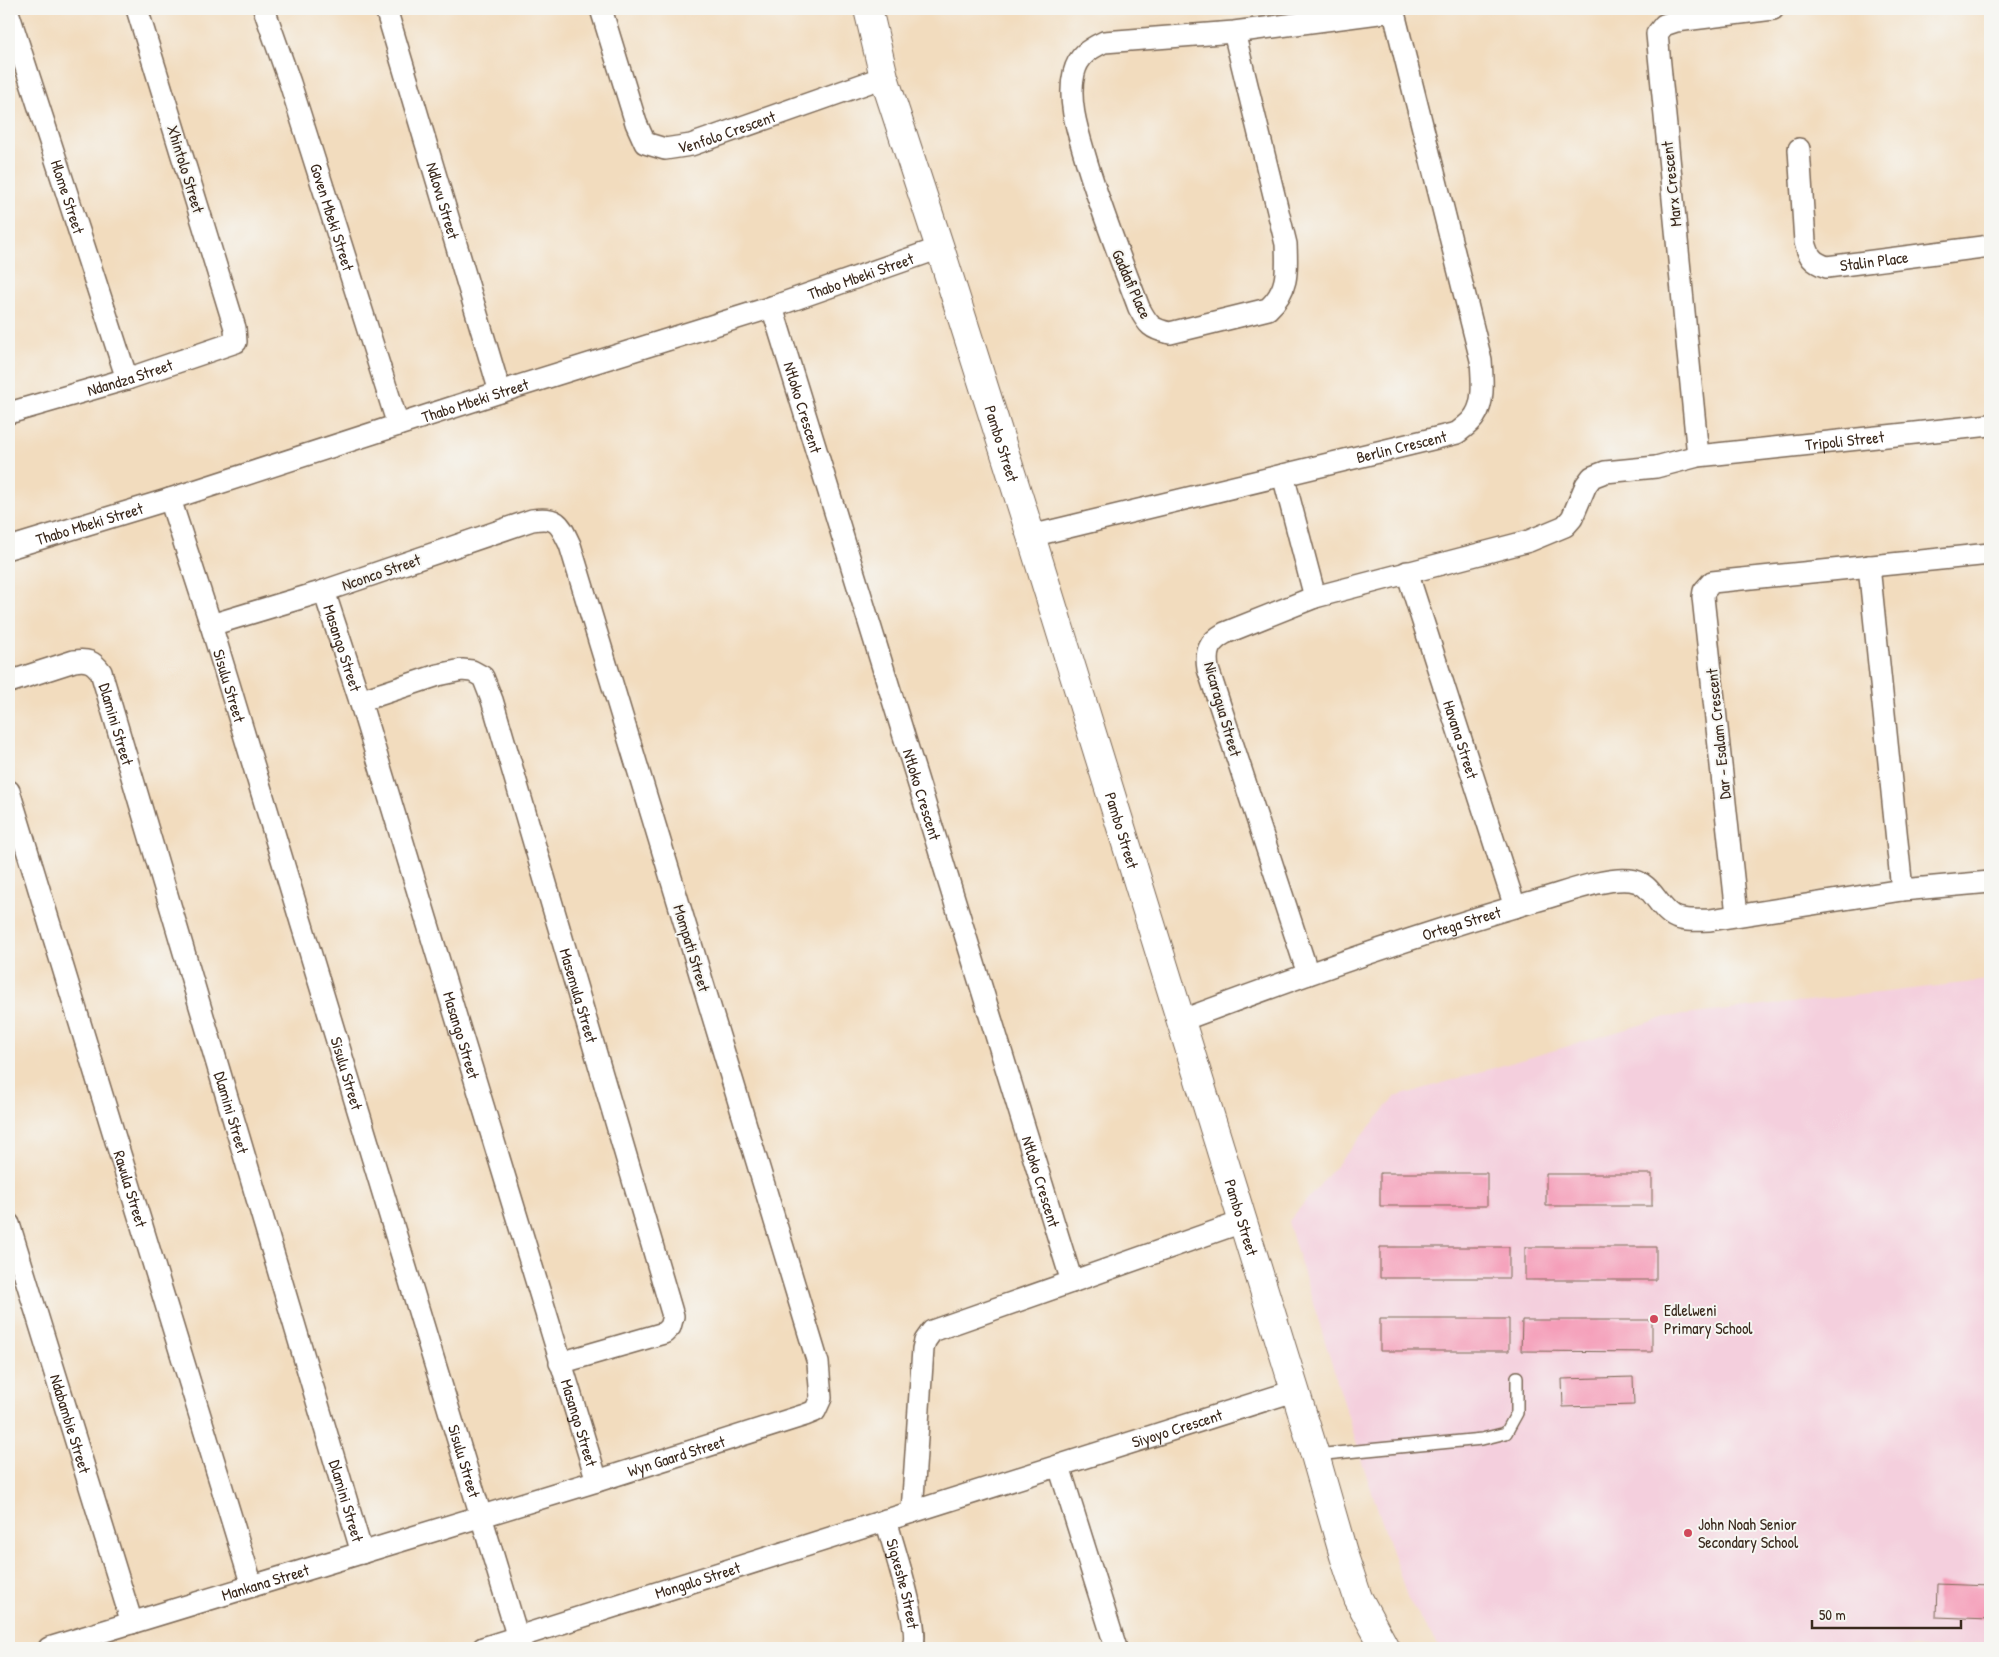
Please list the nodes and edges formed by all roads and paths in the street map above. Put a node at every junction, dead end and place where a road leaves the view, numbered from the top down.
1 (136, 9) edge
2 (264, 9) edge
3 (386, 9) edge
4 (601, 9) edge
5 (868, 9) edge
6 (1773, 9) edge
7 (1394, 10) edge
8 (9, 15) edge
9 (1234, 32) junction
10 (884, 77) junction
11 (1799, 149) dead end
12 (1990, 246) edge
13 (940, 248) junction
14 (772, 307) junction
15 (235, 328) joint
16 (127, 379) junction
17 (500, 392) junction
18 (10, 407) edge
19 (1990, 424) edge
20 (398, 425) junction
21 (1698, 456) junction
22 (1283, 476) junction
23 (170, 499) junction
24 (550, 518) joint
25 (1031, 536) junction
26 (9, 548) edge
27 (1990, 554) edge
28 (1869, 566) junction
29 (1407, 572) junction
30 (324, 591) junction
31 (1316, 597) junction
32 (211, 626) junction
33 (9, 682) edge
34 (360, 701) junction
35 (9, 791) edge
36 (1990, 882) edge
37 (1902, 890) junction
38 (1515, 907) junction
39 (1737, 915) junction
40 (1308, 974) junction
41 (1180, 1020) junction
42 (1242, 1222) junction
43 (9, 1224) edge
44 (1072, 1282) junction
45 (560, 1363) junction
46 (1516, 1376) dead end
47 (821, 1386) joint
48 (1294, 1391) junction
49 (1315, 1455) junction
50 (1059, 1466) junction
51 (597, 1481) junction
52 (912, 1512) junction
53 (482, 1516) junction
54 (886, 1520) junction
55 (362, 1553) junction
56 (252, 1586) junction
57 (132, 1623) junction
58 (519, 1643) edge
59 (50, 1648) edge
60 (483, 1648) edge
61 (912, 1648) edge
62 (1116, 1648) edge
63 (1385, 1648) edge

1 - 15 street, Xhintolo Street
2 - 20 street, Goven Mbeki Street
3 - 17 street, Ndlovu Street
4 - 10 street, Venfolo Crescent
5 - 10 street, Pambo Street
6 - 21 street, Marx Crescent
7 - 9 street, Gaddafi Place
7 - 22 street, Berlin Crescent
8 - 16 street, Hlome Street
9 - 9 street, Gaddafi Place
10 - 13 street, Pambo Street
11 - 12 street, Stalin Place
13 - 14 street, Thabo Mbeki Street
13 - 25 street, Pambo Street
14 - 17 street, Thabo Mbeki Street
14 - 44 street, Ntloko Crescent
15 - 16 street, Ndandza Street
16 - 18 street, Ndandza Street
17 - 20 street, Thabo Mbeki Street
19 - 21 street, Tripoli Street
20 - 23 street, Thabo Mbeki Street
21 - 29 street, Tripoli Street
22 - 25 street, Berlin Crescent
22 - 31 street
23 - 26 street, Thabo Mbeki Street
23 - 32 street, Sisulu Street
24 - 30 street, Nconco Street
24 - 47 street, Mompati Street
25 - 41 street, Pambo Street
27 - 28 street, Dar - Esalam Crescent
28 - 37 street
28 - 39 street, Dar - Esalam Crescent
29 - 31 street, Nicaragua Street
29 - 38 street, Havana Street
30 - 32 street, Nconco Street
30 - 34 street, Masango Street
31 - 40 street, Nicaragua Street
32 - 53 street, Sisulu Street
33 - 55 street, Dlamini Street
34 - 45 street, Masango Street
34 - 45 street, Masemula Street
35 - 56 street, Rawula Street
36 - 37 street
37 - 39 street
38 - 39 street, Ortega Street
38 - 40 street, Ortega Street
40 - 41 street, Ortega Street
41 - 42 street, Pambo Street
42 - 44 street
42 - 48 street, Pambo Street
43 - 57 street, Ndabambie Street
44 - 52 street
45 - 51 street, Masango Street
46 - 49 lane
47 - 51 street, Wyn Gaard Street
48 - 49 street, Pambo Street
48 - 50 street, Siyoyo Crescent
49 - 63 street, Pambo Street
50 - 52 street, Siyoyo Crescent
50 - 62 street
51 - 53 street, Wyn Gaard Street
52 - 54 street, Mongalo Street
53 - 55 street, Mankana Street
53 - 58 street, Sisulu Street
54 - 58 street, Mongalo Street
54 - 61 street, Sigxeshe Street
55 - 56 street, Mankana Street
56 - 57 street, Mankana Street
57 - 59 street, Mankana Street
58 - 60 street, Mongalo Street

